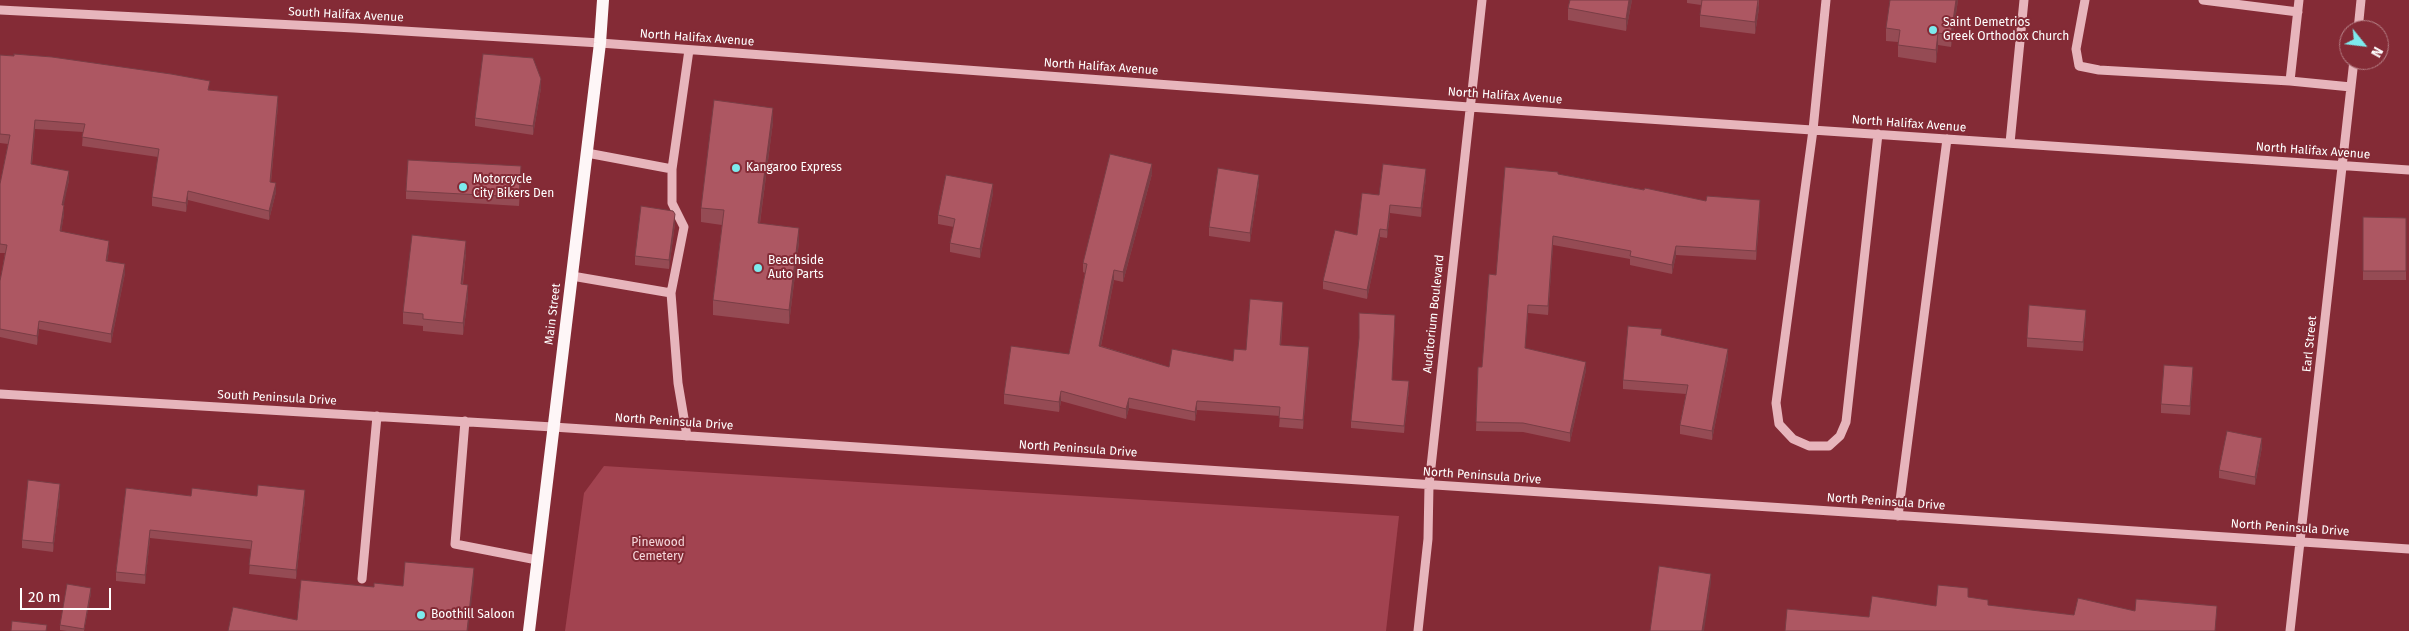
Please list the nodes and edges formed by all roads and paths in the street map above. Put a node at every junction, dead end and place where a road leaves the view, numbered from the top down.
1 (603, 0) edge
2 (1482, 0) edge
3 (1826, 0) edge
4 (2024, 0) edge
5 (2085, 0) edge
6 (2203, 0) edge
7 (2299, 0) edge
8 (2361, 0) edge
9 (2213, 1) edge
10 (0, 10) edge
11 (2298, 12) junction
12 (2359, 20) edge
13 (600, 43) junction
14 (689, 50) junction
15 (2353, 70) edge
16 (2290, 81) junction
17 (2351, 87) junction
18 (1469, 107) junction
19 (1813, 130) junction
20 (1878, 134) junction
21 (1946, 139) junction
22 (2010, 143) junction
23 (587, 153) junction
24 (2343, 166) junction
25 (672, 169) junction
26 (2409, 170) edge
27 (572, 276) junction
28 (671, 293) junction
29 (0, 394) edge
30 (377, 416) junction
31 (465, 422) junction
32 (554, 427) junction
33 (687, 436) junction
34 (1429, 485) junction
35 (1898, 516) junction
36 (2301, 542) junction
37 (2409, 549) edge
38 (537, 560) junction
39 (362, 579) dead end
40 (528, 631) edge
41 (1418, 631) edge
42 (2290, 631) edge

1 - 13 main road, Main Street
2 - 18 street, Auditorium Boulevard
3 - 19 street
4 - 22 street
5 - 16 street
6 - 9 street
7 - 11 street
8 - 12 street
9 - 11 street
10 - 13 street, South Halifax Avenue
11 - 16 street
13 - 14 street, North Halifax Avenue
13 - 23 main road, Main Street
14 - 18 street, North Halifax Avenue
14 - 25 street
15 - 17 street, Earl Street
16 - 17 street
17 - 24 street, Earl Street
18 - 19 street, North Halifax Avenue
18 - 34 street, Auditorium Boulevard
19 - 20 street, North Halifax Avenue
19 - 20 street
20 - 21 street, North Halifax Avenue
21 - 22 street, North Halifax Avenue
21 - 35 street
22 - 24 street, North Halifax Avenue
23 - 25 street
23 - 27 main road, Main Street
24 - 26 street, North Halifax Avenue
24 - 36 street, Earl Street
25 - 28 street
27 - 28 street
27 - 32 main road, Main Street
28 - 33 street
29 - 30 street, South Peninsula Drive
30 - 31 street, South Peninsula Drive
30 - 39 street
31 - 32 street, South Peninsula Drive
31 - 38 street
32 - 33 street, North Peninsula Drive
32 - 38 main road, Main Street
33 - 34 street, North Peninsula Drive
34 - 35 street, North Peninsula Drive
34 - 41 street, Auditorium Boulevard
35 - 36 street, North Peninsula Drive
36 - 37 street, North Peninsula Drive
36 - 42 street, Earl Street
38 - 40 main road, Main Street

